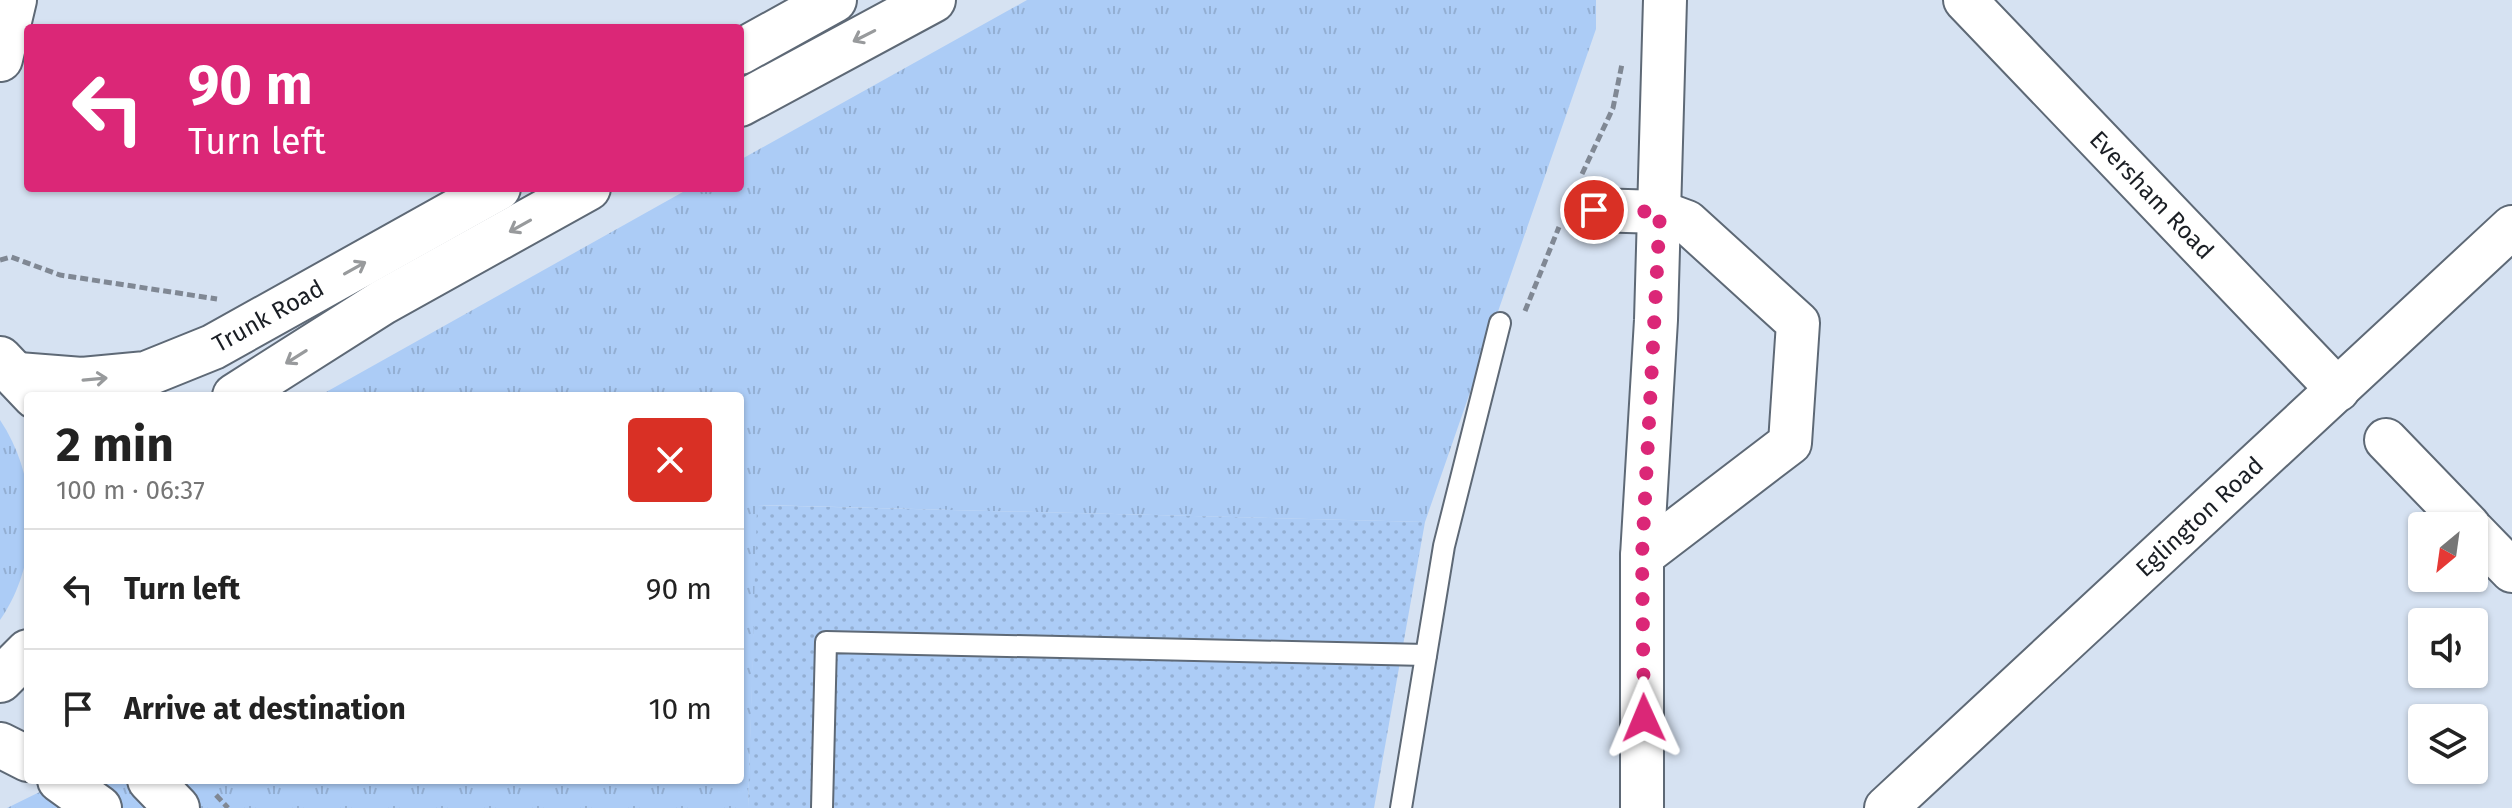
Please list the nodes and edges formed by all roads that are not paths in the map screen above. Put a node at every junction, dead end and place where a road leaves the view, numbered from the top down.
1 (14, 0) edge
2 (834, 0) edge
3 (933, 0) edge
4 (1665, 0) edge
5 (1965, 0) edge
6 (744, 50) edge
7 (0, 59) edge
8 (744, 102) edge
9 (491, 192) edge
10 (581, 192) edge
11 (1594, 210) dead end
12 (1660, 212) junction
13 (2512, 227) edge
14 (1500, 323) dead end
15 (12, 370) edge
16 (2338, 390) junction
17 (241, 392) edge
18 (2386, 440) dead end
19 (2455, 512) edge
20 (2488, 546) edge
21 (1642, 556) junction
22 (2512, 571) edge
23 (1426, 655) junction
24 (24, 656) edge
25 (0, 680) edge
26 (0, 745) edge
27 (24, 757) edge
28 (66, 784) edge
29 (154, 784) edge
30 (99, 808) edge
31 (177, 808) edge
32 (822, 808) edge
33 (1401, 808) edge
34 (1642, 808) edge
35 (1886, 808) edge

1 - 7 main road
2 - 6 main road
3 -> 8 main road
4 - 12 street
5 - 16 street, Eversham Road
15 -> 9 main road, Trunk Road
10 -> 17 main road, Trunk Road
11 - 12 street
12 - 21 street
12 - 21 street
13 - 16 street, Eglington Road
14 - 23 lane
16 - 35 street, Eglington Road
18 - 19 street
20 - 22 street
21 - 34 street
23 - 32 lane
23 - 33 lane
24 - 25 main road
26 - 27 main road
28 - 30 main road
29 - 31 main road

